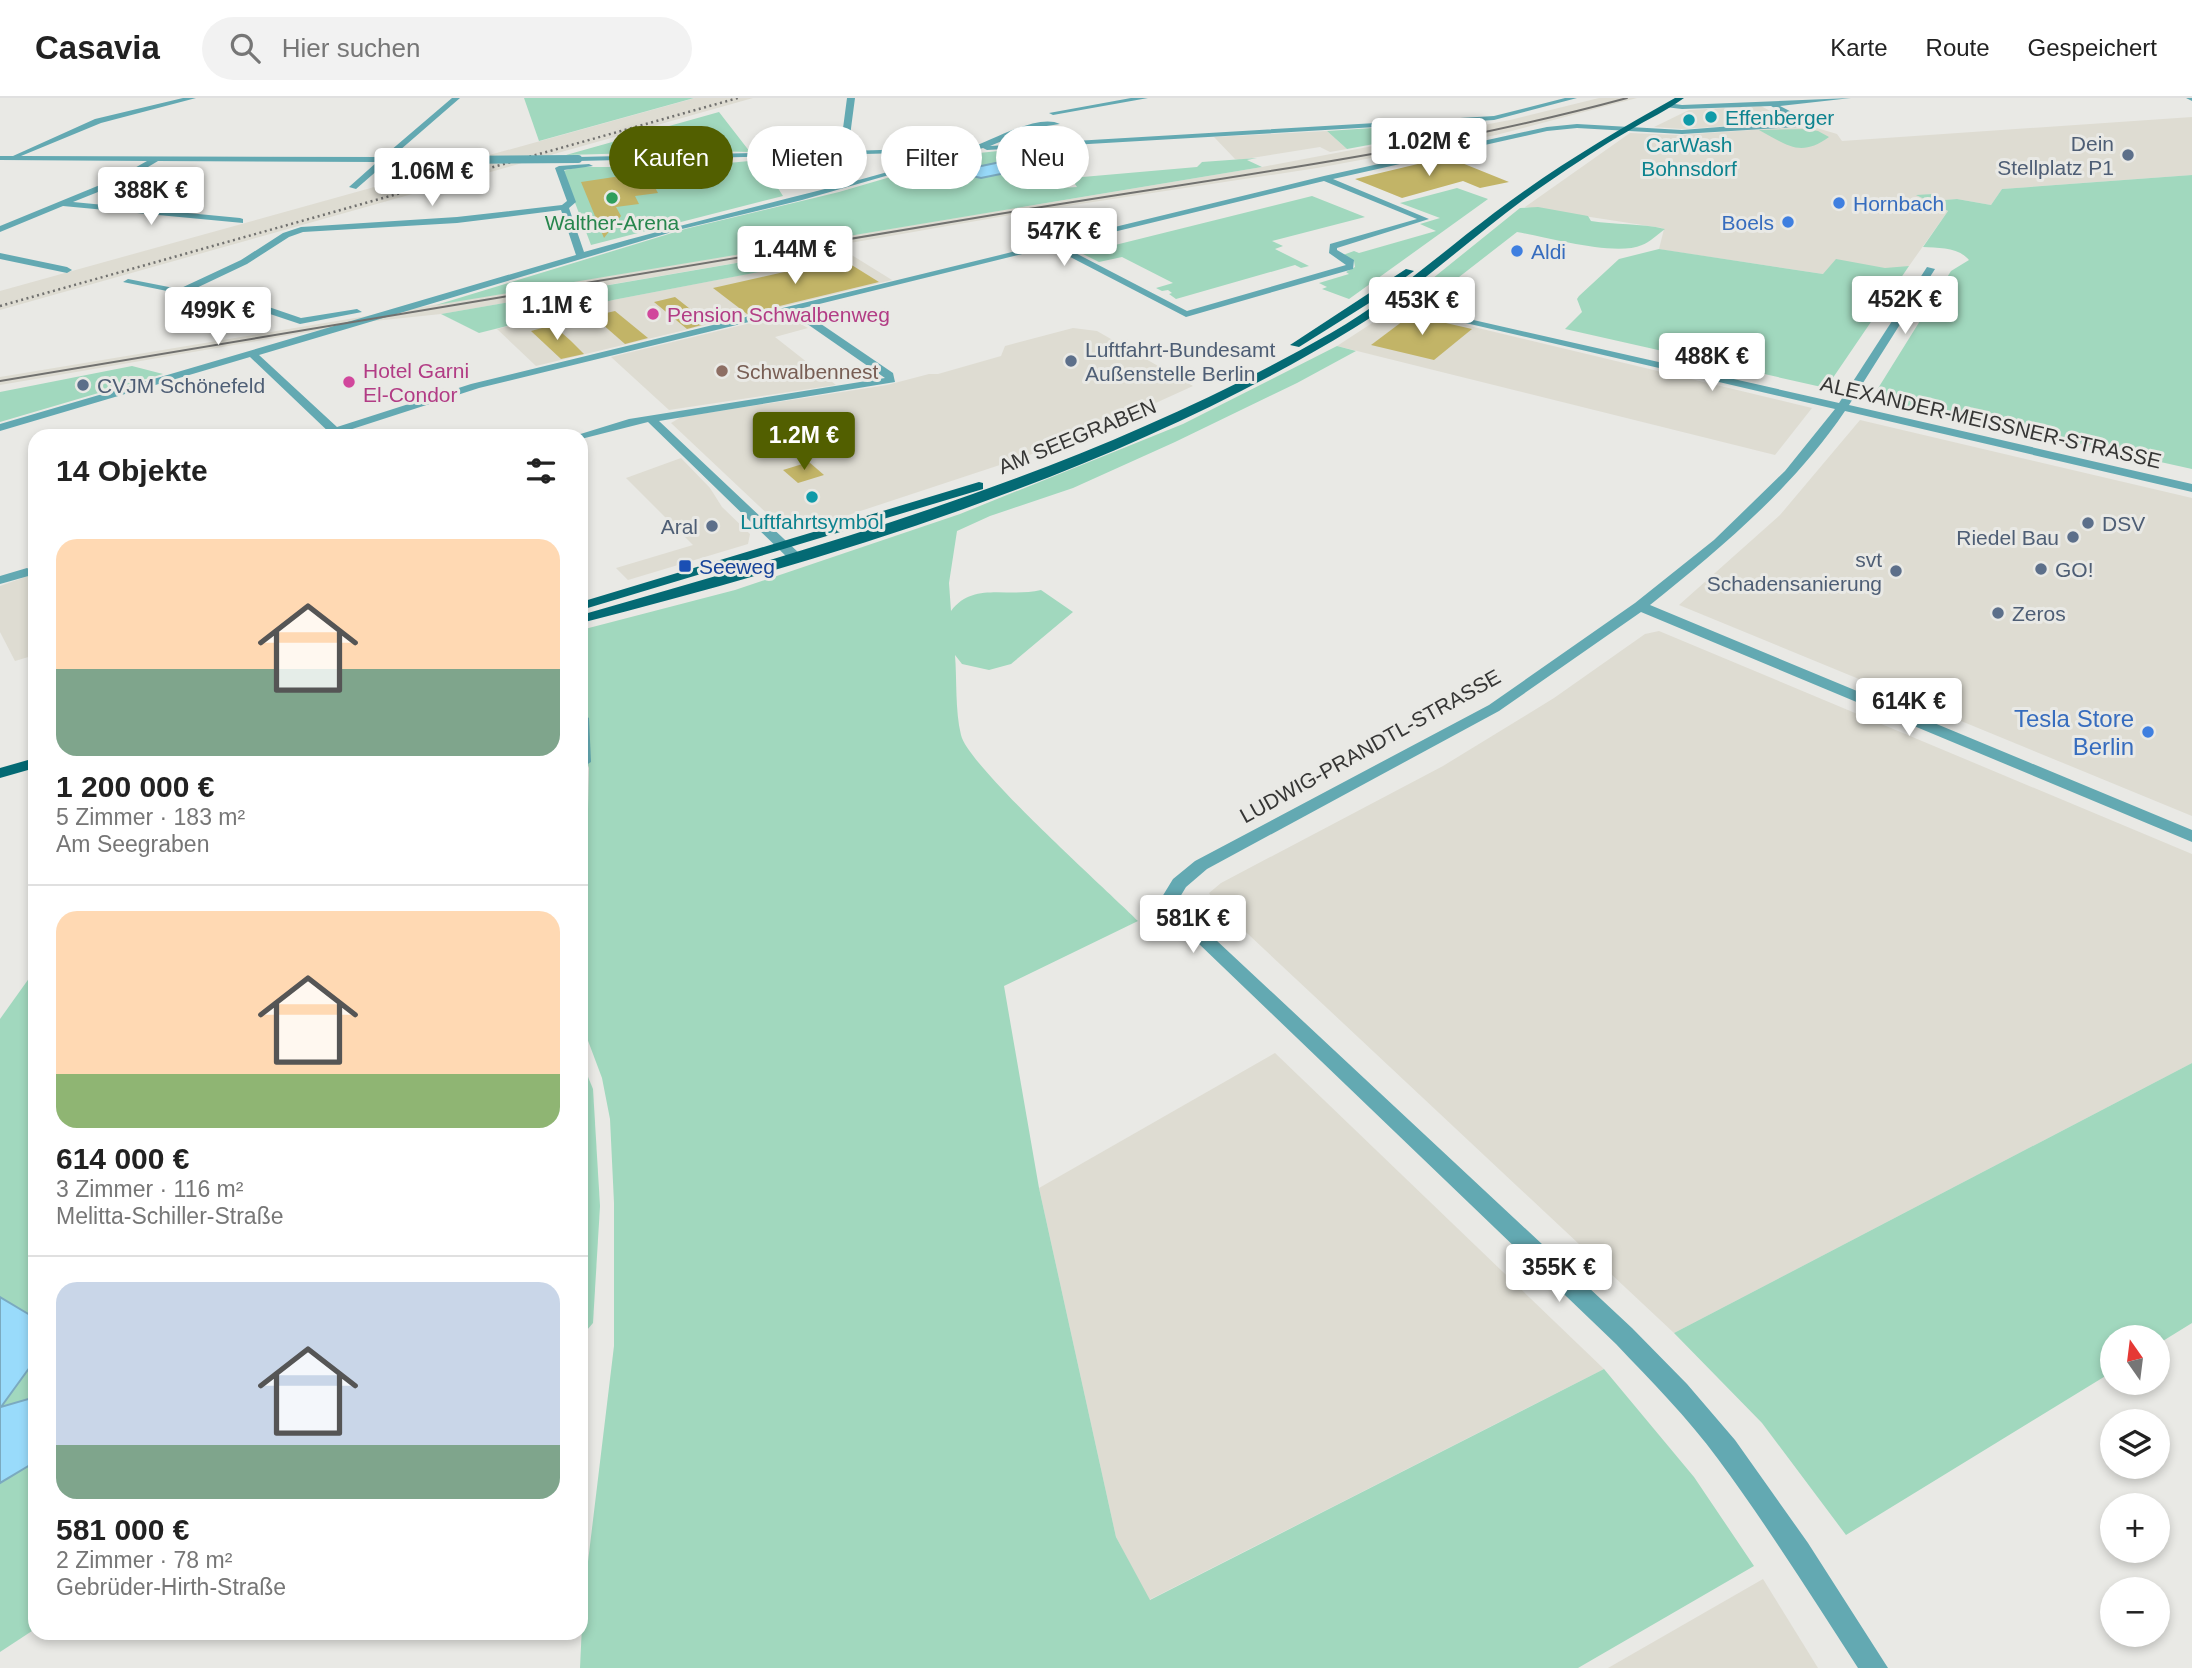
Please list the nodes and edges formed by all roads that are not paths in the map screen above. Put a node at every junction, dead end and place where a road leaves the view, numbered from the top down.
1 (192, 98) edge
2 (456, 98) edge
3 (851, 98) edge
4 (1144, 98) edge
5 (1573, 98) edge
6 (1680, 98) edge
7 (1847, 98) edge
8 (1668, 103) edge
9 (1772, 104) junction
10 (1647, 106) dead end
11 (1056, 124) joint
12 (1622, 124) junction
13 (848, 126) edge
14 (1606, 128) junction
15 (1588, 139) dead end
16 (1089, 141) edge
17 (982, 146) edge
18 (1567, 153) dead end
19 (0, 158) edge
20 (10, 158) junction
21 (609, 158) edge
22 (155, 160) junction
23 (382, 161) junction
24 (609, 165) edge
25 (881, 175) edge
26 (1324, 178) junction
27 (353, 187) dead end
28 (65, 204) junction
29 (564, 207) junction
30 (240, 221) dead end
31 (0, 229) edge
32 (1053, 245) junction
33 (0, 256) edge
34 (581, 256) junction
35 (1930, 269) dead end
36 (67, 270) dead end
37 (128, 282) dead end
38 (181, 291) junction
39 (1383, 298) junction
40 (419, 303) junction
41 (792, 309) junction
42 (251, 353) junction
43 (1845, 403) junction
44 (651, 419) junction
45 (0, 428) edge
46 (333, 429) edge
47 (349, 429) edge
48 (588, 434) edge
49 (2192, 480) edge
50 (2192, 488) edge
51 (784, 546) junction
52 (795, 557) junction
53 (27, 572) dead end
54 (0, 580) edge
55 (588, 604) edge
56 (1640, 606) junction
57 (588, 617) edge
58 (28, 765) edge
59 (0, 773) edge
60 (28, 777) edge
61 (0, 785) edge
62 (2192, 836) edge
63 (1874, 1668) edge

1 - 20 street
2 - 23 street
3 - 13 street
4 - 11 street
5 - 16 street
6 - 8 main road, AM SEEGRABEN
7 - 9 street
8 - 9 street
8 - 10 main road, AM SEEGRABEN
8 - 12 main road, AM SEEGRABEN
9 - 12 street
11 - 17 street
12 - 14 street
12 - 39 main road, AM SEEGRABEN
14 - 15 main road
14 - 26 street
18 - 39 main road, AM SEEGRABEN
19 - 20 street
20 - 22 street
21 - 23 street, bridge
22 - 23 street
22 - 28 street
23 - 27 street
24 - 29 street
25 - 34 street
26 - 32 street
26 - 32 street
28 - 30 street
28 - 31 street
29 - 34 street
29 - 38 street
32 - 41 street
33 - 36 street
34 - 40 street
35 - 43 street, LUDWIG-PRANDTL-STRASSE
37 - 38 street
38 - 40 street
39 - 43 street, ALEXANDER-MEISSNER-STRASSE
39 - 51 main road, AM SEEGRABEN
39 - 52 main road, AM SEEGRABEN
40 - 42 street
41 - 44 street
41 - 47 street
42 - 45 street
42 - 46 street
43 - 49 street, ALEXANDER-MEISSNER-STRASSE
43 - 50 street, ALEXANDER-MEISSNER-STRASSE
43 - 56 street, LUDWIG-PRANDTL-STRASSE
44 - 48 street
44 - 51 street
51 - 52 street
51 - 55 main road, AM SEEGRABEN
52 - 57 main road, AM SEEGRABEN
53 - 54 street
56 - 62 street
56 - 63 street, LUDWIG-PRANDTL-STRASSE
58 - 59 main road
60 - 61 main road

